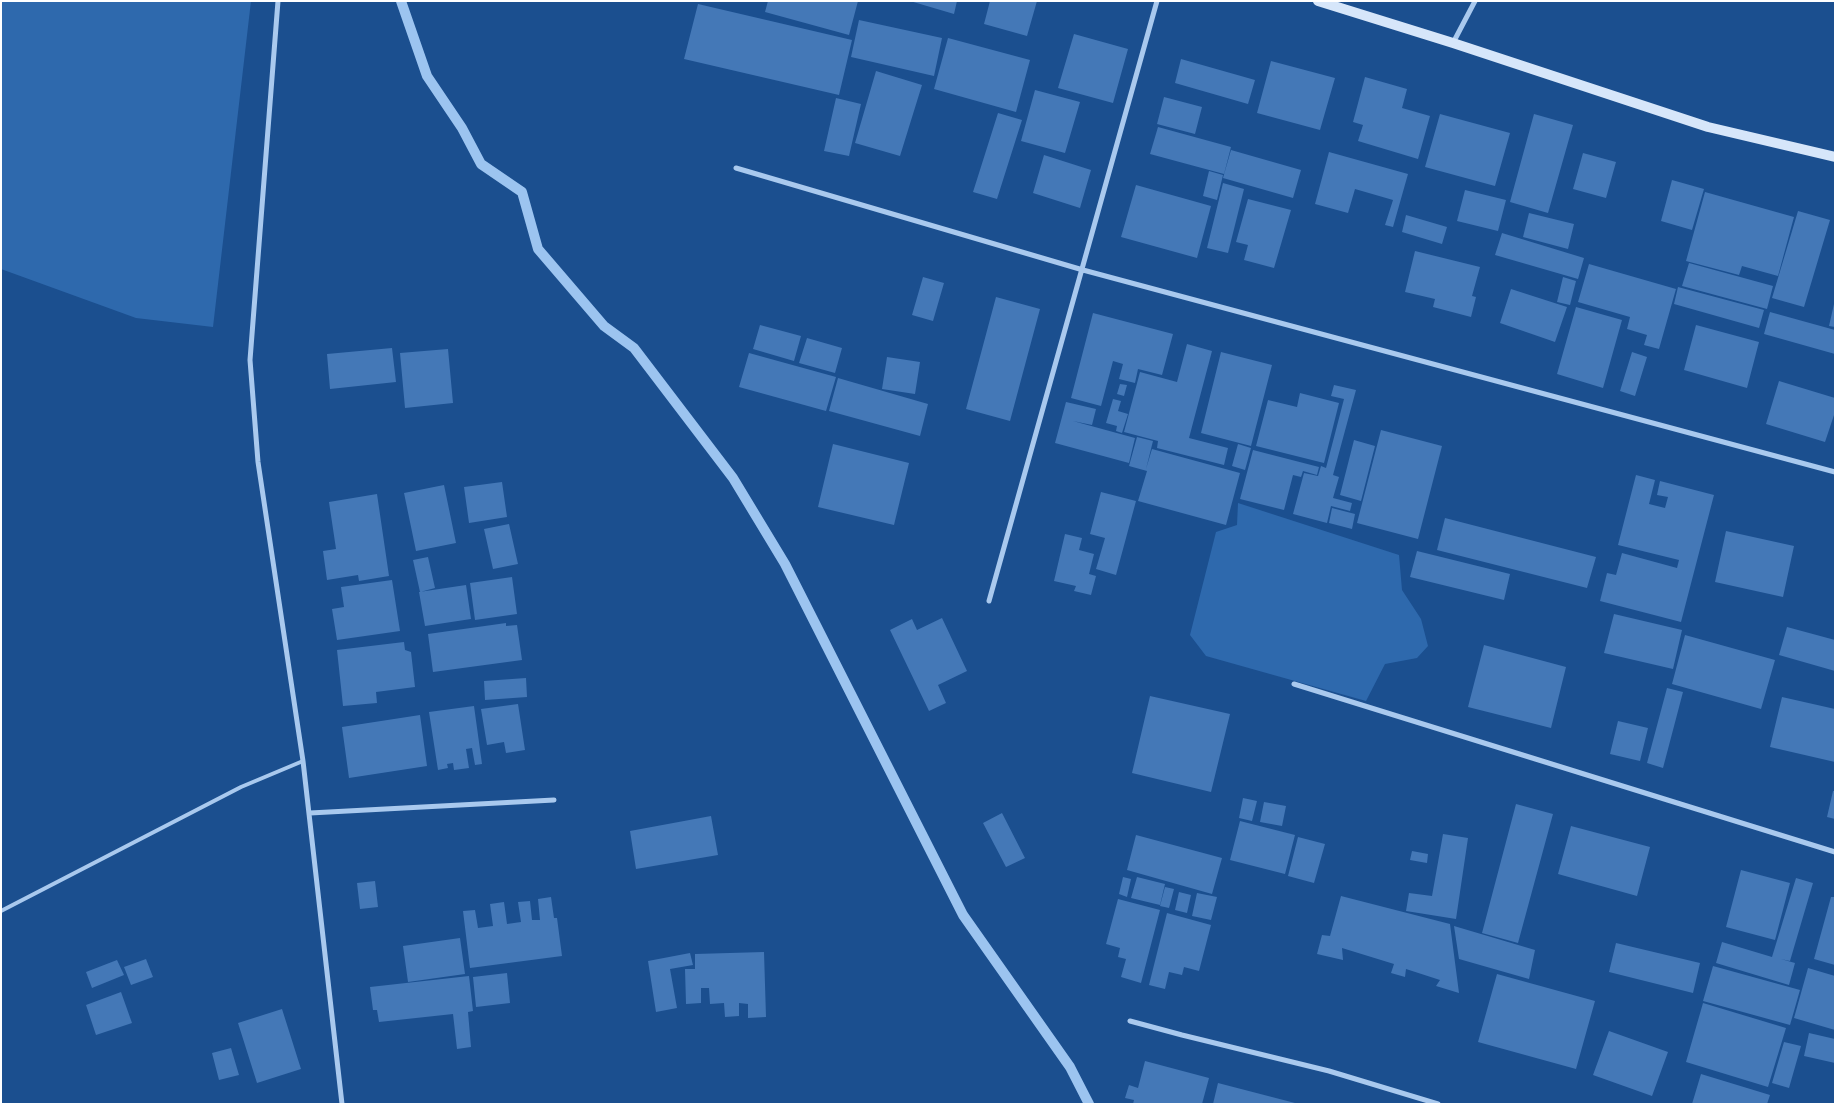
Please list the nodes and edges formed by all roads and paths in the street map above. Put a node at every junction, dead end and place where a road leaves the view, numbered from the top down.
1 (278, 1) edge
2 (1157, 1) edge
3 (1318, 1) edge
4 (1475, 1) edge
5 (1453, 43) junction
6 (1835, 158) edge
7 (736, 168) dead end
8 (1082, 270) junction
9 (1835, 472) edge
10 (990, 601) dead end
11 (1294, 684) dead end
12 (303, 761) junction
13 (554, 800) dead end
14 (310, 813) junction
15 (1835, 852) edge
16 (1, 911) edge
17 (1130, 1021) dead end
18 (342, 1104) edge
19 (1438, 1104) edge

1 - 12 street
2 - 8 street
3 - 5 street
4 - 5 street
5 - 6 street
7 - 8 street
8 - 9 street
8 - 10 street
11 - 15 street
12 - 14 street
12 - 16 lane
13 - 14 street
14 - 18 street
17 - 19 street

